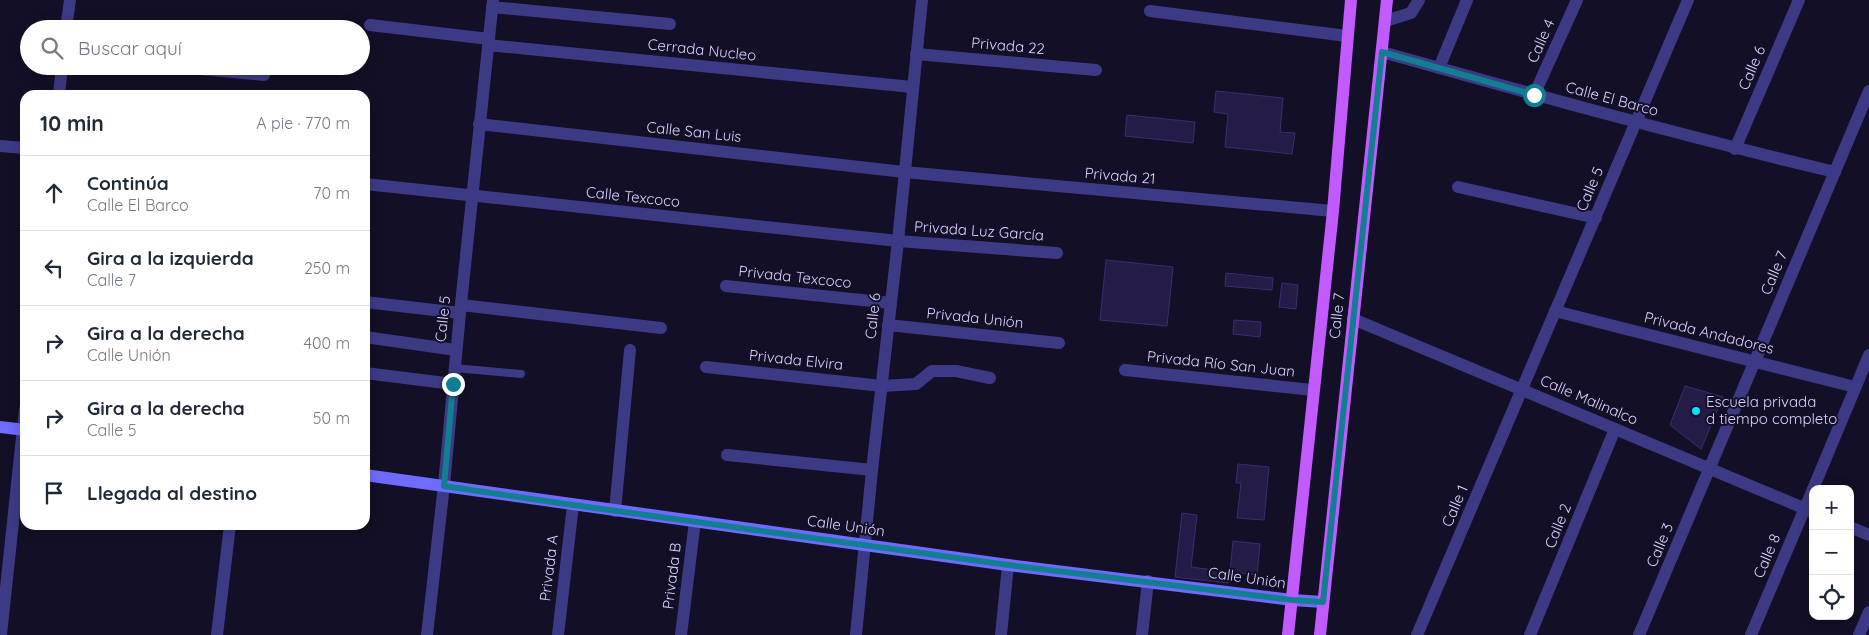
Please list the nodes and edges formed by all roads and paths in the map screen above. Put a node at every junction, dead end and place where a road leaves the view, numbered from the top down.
1 (70, 0) edge
2 (922, 0) edge
3 (1351, 0) edge
4 (1388, 0) edge
5 (1419, 0) edge
6 (1467, 0) edge
7 (1577, 0) edge
8 (1688, 0) edge
9 (1799, 0) edge
10 (492, 3) edge
11 (1150, 11) dead end
12 (67, 20) edge
13 (1385, 21) junction
14 (670, 24) dead end
15 (370, 26) dead end
16 (1347, 36) junction
17 (489, 42) junction
18 (1382, 52) junction
19 (916, 54) junction
20 (1438, 68) junction
21 (1096, 70) dead end
22 (61, 75) edge
23 (912, 87) junction
24 (60, 90) edge
25 (1869, 91) edge
26 (1534, 95) junction
27 (1636, 122) junction
28 (479, 124) junction
29 (0, 146) edge
30 (20, 148) edge
31 (1735, 149) junction
32 (904, 172) junction
33 (1835, 172) junction
34 (370, 185) edge
35 (1458, 187) dead end
36 (472, 196) junction
37 (1333, 211) junction
38 (1596, 218) junction
39 (898, 241) junction
40 (1057, 253) dead end
41 (726, 286) dead end
42 (370, 302) edge
43 (891, 303) junction
44 (460, 309) junction
45 (1555, 311) junction
46 (1352, 318) junction
47 (888, 325) junction
48 (660, 328) dead end
49 (370, 339) edge
50 (1059, 343) dead end
51 (456, 350) junction
52 (630, 350) dead end
53 (1869, 355) edge
54 (1754, 361) junction
55 (706, 367) dead end
56 (454, 368) junction
57 (1125, 370) dead end
58 (370, 374) edge
59 (521, 374) dead end
60 (990, 378) dead end
61 (453, 384) junction
62 (882, 386) junction
63 (1855, 387) junction
64 (1313, 390) junction
65 (1522, 390) junction
66 (0, 427) edge
67 (1615, 429) junction
68 (20, 430) edge
69 (727, 455) dead end
70 (20, 465) edge
71 (1710, 469) junction
72 (872, 470) junction
73 (370, 476) edge
74 (1815, 485) edge
75 (444, 486) junction
76 (573, 505) junction
77 (1809, 510) edge
78 (615, 511) junction
79 (695, 521) junction
80 (1854, 529) edge
81 (229, 530) edge
82 (1869, 535) edge
83 (866, 545) junction
84 (1008, 565) junction
85 (1148, 581) junction
86 (1292, 600) junction
87 (1323, 602) junction
88 (1869, 612) edge
89 (1, 631) edge
90 (218, 635) edge
91 (428, 635) edge
92 (558, 635) edge
93 (681, 635) edge
94 (856, 635) edge
95 (1002, 635) edge
96 (1142, 635) edge
97 (1288, 635) edge
98 (1320, 635) edge
99 (1417, 635) edge
100 (1530, 635) edge
101 (1639, 635) edge
102 (1751, 635) edge
103 (1859, 635) edge

1 - 12 street
2 - 19 street, Calle 6
3 - 16 main road, Calle 7
4 - 13 main road, Calle 7
5 - 13 street
6 - 20 street
7 - 26 street, Calle 4
8 - 27 street, Calle 5
9 - 31 street, Calle 6
10 - 14 street, Calle 5
10 - 17 street, Calle 5
11 - 16 street
13 - 18 main road, Calle 7
15 - 17 street, Cerrada Nucleo
16 - 37 main road, Calle 7
17 - 23 street, Cerrada Nucleo
17 - 28 street, Calle 5
18 - 20 street, Calle El Barco
18 - 46 main road, Calle 7
19 - 21 street, Privada 22
19 - 23 street, Calle 6
20 - 26 street, Calle El Barco
22 - 24 street
23 - 32 street, Calle 6
25 - 33 street, Calle 7
26 - 27 street, Calle El Barco
27 - 31 street, Calle El Barco
27 - 38 street, Calle 5
28 - 32 street, Calle San Luis
28 - 36 street, Calle 5
29 - 30 street
31 - 33 street, Calle El Barco
32 - 37 street, Privada 21
32 - 39 street, Calle 6
33 - 54 street, Calle 7
34 - 36 street, Calle Texcoco
35 - 38 street
36 - 39 street, Calle Texcoco
36 - 44 street, Calle 5
37 - 64 main road, Calle 7
38 - 45 street, Calle 5
39 - 40 street, Privada Luz García
39 - 43 street, Calle 6
41 - 43 street, Privada Texcoco
42 - 44 street
43 - 47 street, Calle 6
44 - 48 street
44 - 51 street, Calle 5
45 - 54 street, Privada Andadores
45 - 65 street, Calle 5
46 - 65 street, Calle Malinalco
46 - 87 main road, Calle 7
47 - 50 street, Privada Unión
47 - 62 street, Calle 6
49 - 51 street
51 - 56 street, Calle 5
52 - 78 street
53 - 63 street, Calle 8
54 - 63 street, Privada Andadores
54 - 71 street, Calle 7
55 - 62 street, Privada Elvira
56 - 59 lane
56 - 61 street, Calle 5
57 - 64 street, Privada Río San Juan
58 - 61 street
60 - 62 street, Privada Elvira
61 - 75 street, Calle 5
62 - 72 street, Calle 6
63 - 74 street, Calle 8
64 - 86 main road, Calle 7
65 - 67 street, Calle Malinalco
65 - 99 street, Calle 1
66 - 68 street
67 - 71 street, Calle Malinalco
67 - 100 street, Calle 2
69 - 72 street
70 - 89 street
71 - 77 street, Calle Malinalco
71 - 101 street, Calle 3
72 - 83 street, Calle 6
73 - 75 street, Calle Unión
75 - 76 street, Calle Unión
75 - 91 street, Calle 5
76 - 78 street, Calle Unión
76 - 92 street, Privada A
77 - 102 street, Calle 8
78 - 79 street, Calle Unión
79 - 83 street, Calle Unión
79 - 93 street, Privada B
80 - 82 street
81 - 90 street
83 - 84 street, Calle Unión
83 - 94 street, Calle 6
84 - 85 street, Calle Unión
84 - 95 street
85 - 86 street, Calle Unión
85 - 96 street
86 - 87 street, Calle Unión
86 - 97 main road, Calle 7
87 - 98 main road, Calle 7
88 - 103 street

